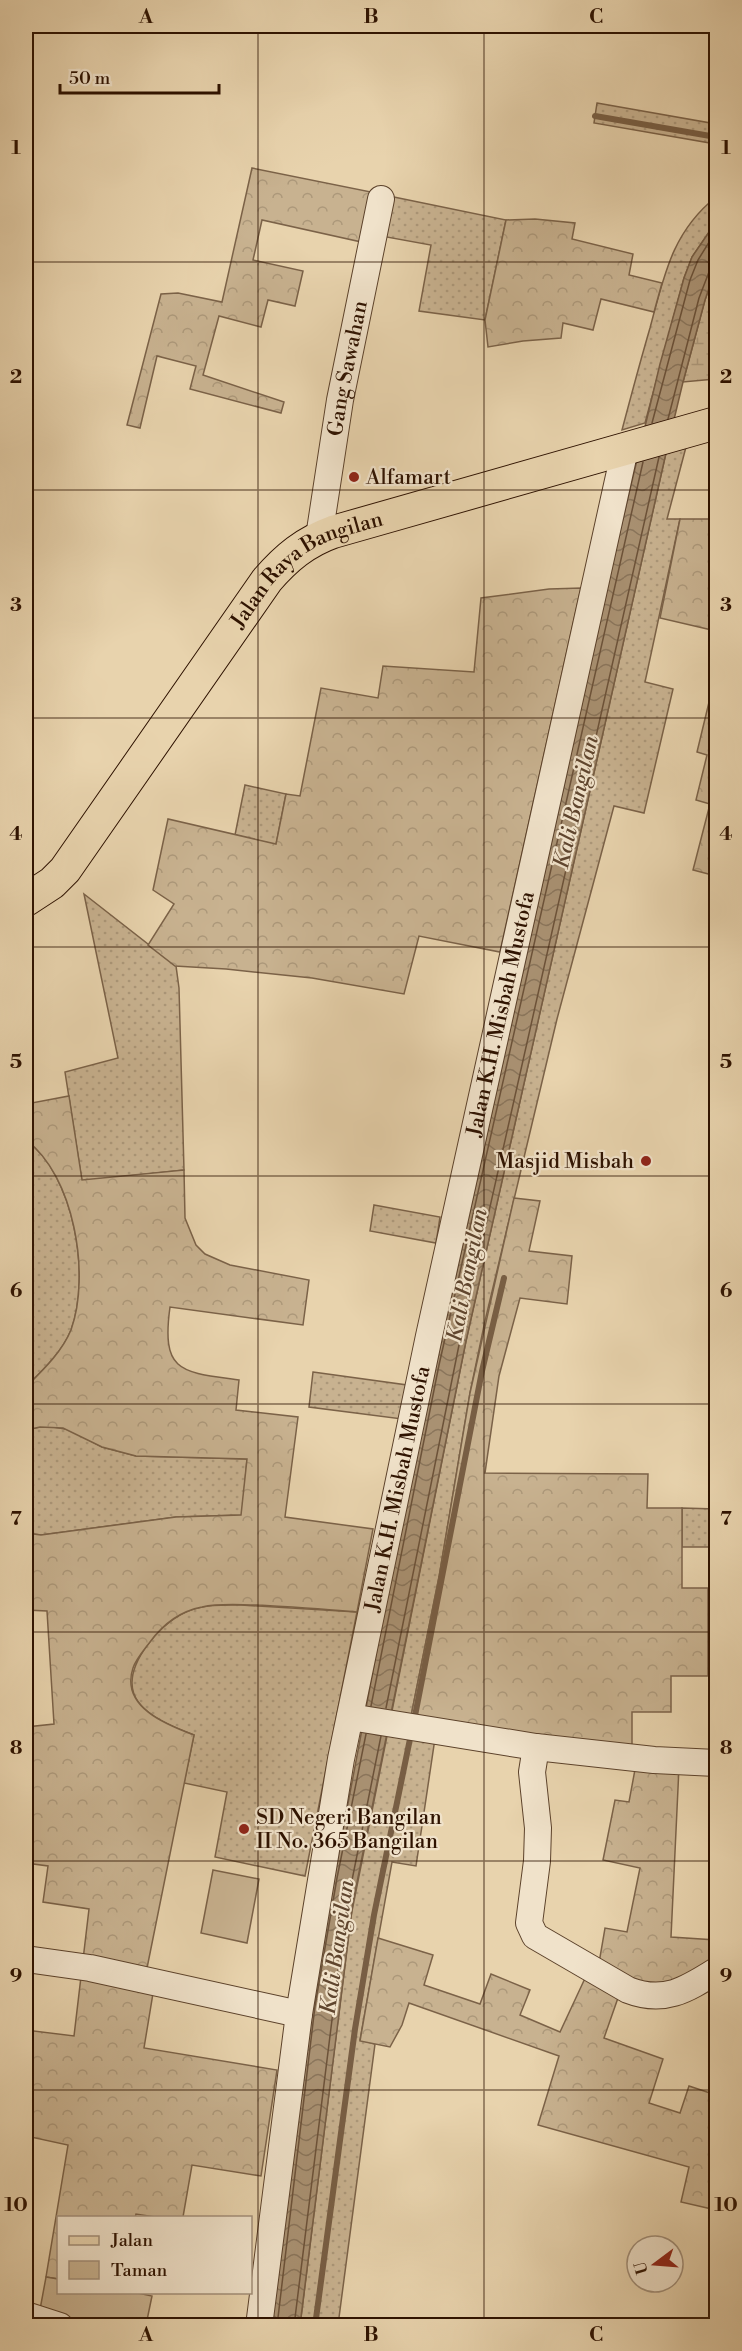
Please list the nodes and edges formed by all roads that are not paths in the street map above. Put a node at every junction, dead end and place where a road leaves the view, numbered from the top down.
1 (381, 199) dead end
2 (717, 423) edge
3 (629, 448) junction
4 (318, 537) junction
5 (26, 900) edge
6 (354, 1717) junction
7 (536, 1747) junction
8 (717, 1763) edge
9 (26, 1959) edge
10 (717, 1971) edge
11 (300, 2014) junction
12 (259, 2325) edge

1 - 4 street, Gang Sawahan
2 - 3 main road, Jalan Raya Bangilan
3 - 4 main road, Jalan Raya Bangilan
3 - 6 street, Jalan K.H. Misbah Mustofa
4 - 5 main road, Jalan Raya Bangilan
6 - 7 street
6 - 11 street, Jalan K.H. Misbah Mustofa
7 - 8 street
7 - 10 street
9 - 11 street
11 - 12 street, Jalan K.H. Misbah Mustofa

